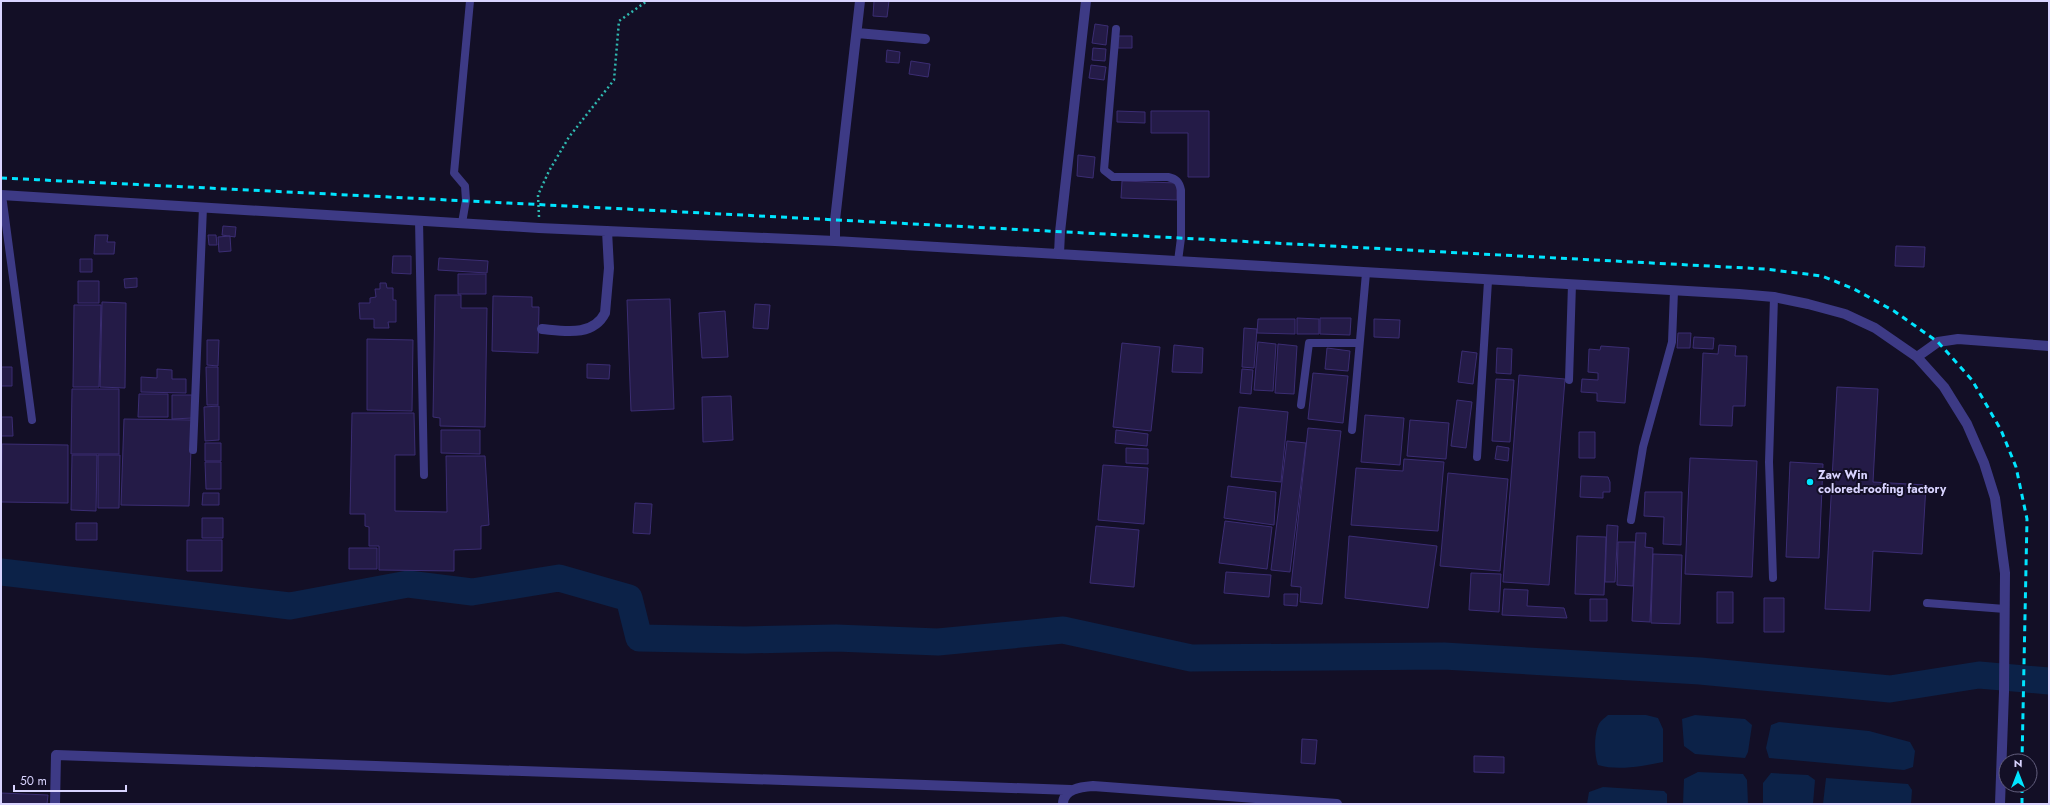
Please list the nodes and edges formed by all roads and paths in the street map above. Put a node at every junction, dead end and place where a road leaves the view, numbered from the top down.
1 (470, 1) edge
2 (648, 1) edge
3 (860, 1) edge
4 (1086, 1) edge
5 (1116, 29) dead end
6 (857, 33) junction
7 (925, 38) dead end
8 (1, 195) edge
9 (203, 207) junction
10 (418, 220) junction
11 (462, 223) junction
12 (539, 228) junction
13 (607, 231) junction
14 (836, 241) junction
15 (1059, 254) junction
16 (1178, 261) junction
17 (1366, 273) junction
18 (1488, 281) junction
19 (1572, 284) junction
20 (1674, 291) junction
21 (1774, 297) junction
22 (542, 329) dead end
23 (1359, 343) junction
24 (2049, 346) edge
25 (1917, 357) junction
26 (1569, 380) dead end
27 (1301, 405) dead end
28 (32, 420) dead end
29 (1352, 430) dead end
30 (192, 450) dead end
31 (1477, 457) dead end
32 (424, 474) dead end
33 (1631, 520) dead end
34 (1773, 578) dead end
35 (1927, 603) dead end
36 (2005, 609) junction
37 (1071, 790) junction
38 (1264, 801) edge
39 (55, 804) edge
40 (1063, 804) edge
41 (1337, 804) edge
42 (2000, 804) edge

1 - 11 lane
2 - 12 path
3 - 6 street
4 - 15 street
5 - 16 lane
6 - 7 street
6 - 14 street
8 - 9 street
8 - 28 lane
9 - 10 street
9 - 30 lane
10 - 11 street
10 - 32 lane
11 - 12 street
12 - 13 street
13 - 14 street
13 - 22 street
14 - 15 street
15 - 16 street
16 - 17 street
17 - 18 street
17 - 23 lane
18 - 19 street
18 - 31 lane
19 - 20 street
19 - 26 lane
20 - 21 street
20 - 33 lane
21 - 25 street
21 - 34 lane
23 - 27 lane
23 - 29 lane
24 - 25 street
25 - 36 street
35 - 36 lane
36 - 42 street
37 - 38 street
37 - 39 street
37 - 40 street
38 - 41 street

